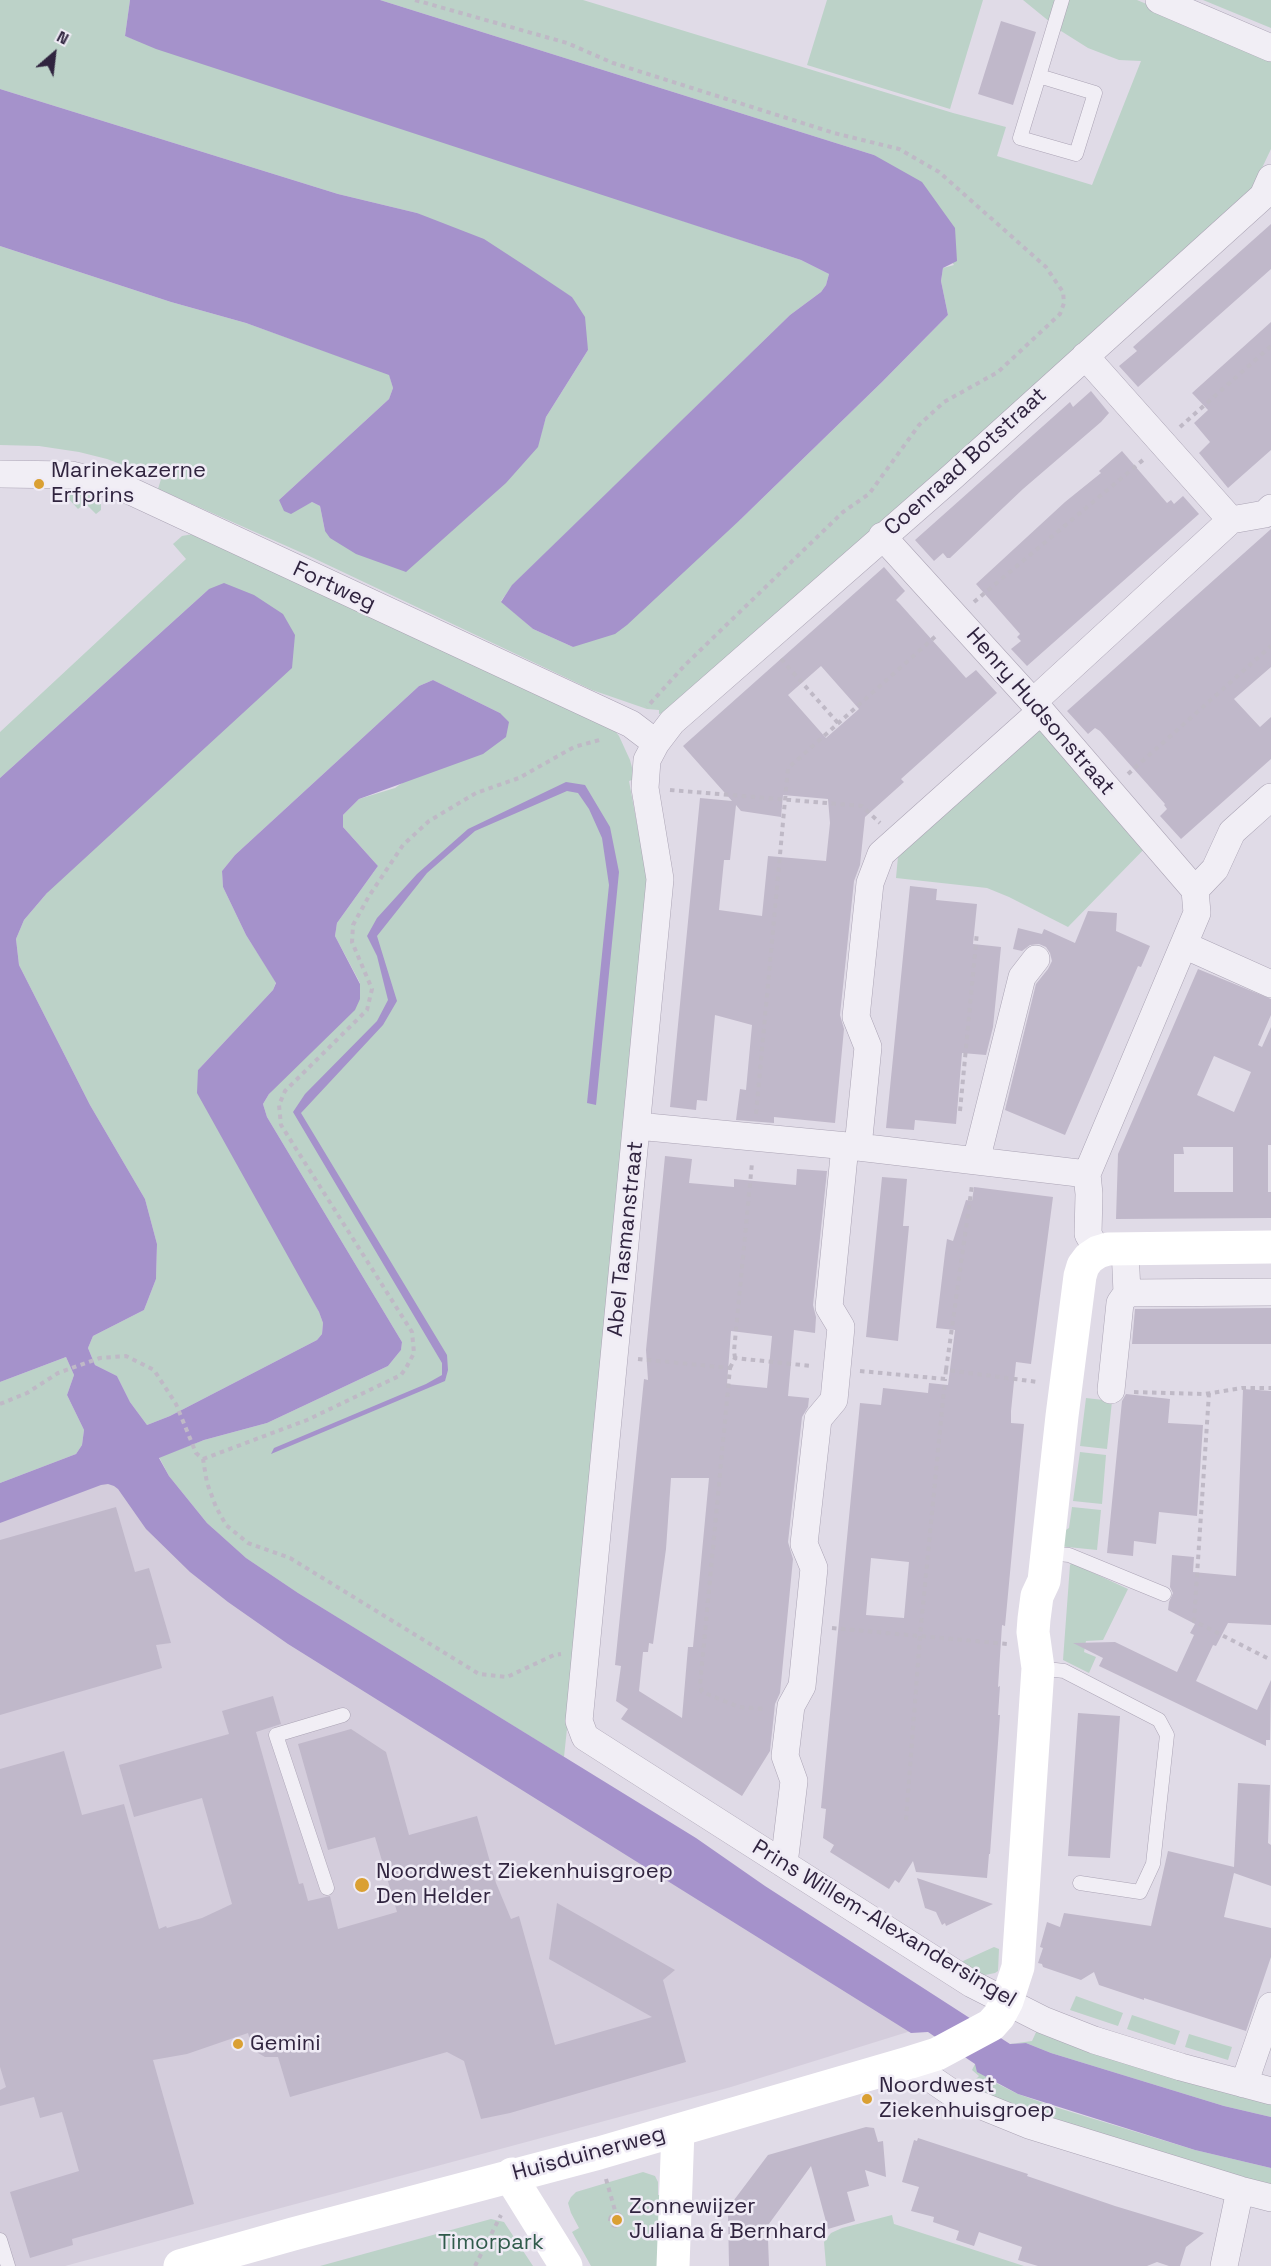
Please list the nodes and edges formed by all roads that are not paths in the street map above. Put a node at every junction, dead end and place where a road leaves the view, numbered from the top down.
1 (1062, 0) edge
2 (1159, 0) edge
3 (1271, 48) edge
4 (1039, 76) junction
5 (1271, 178) edge
6 (1084, 356) junction
7 (0, 474) edge
8 (1271, 508) edge
9 (1232, 520) junction
10 (882, 536) junction
11 (1037, 706) junction
12 (656, 743) junction
13 (1271, 797) edge
14 (1195, 890) junction
15 (1184, 945) junction
16 (1036, 959) dead end
17 (1271, 984) edge
18 (637, 1126) junction
19 (851, 1147) junction
20 (966, 1160) junction
21 (1087, 1174) junction
22 (1271, 1247) edge
23 (1111, 1250) junction
24 (1271, 1292) edge
25 (1127, 1293) junction
26 (1111, 1390) road end
27 (1046, 1567) junction
28 (1164, 1594) dead end
29 (1036, 1657) junction
30 (343, 1715) dead end
31 (585, 1737) joint
32 (784, 1864) junction
33 (1080, 1883) dead end
34 (327, 1888) dead end
35 (1271, 2006) edge
36 (999, 2013) junction
37 (922, 2059) junction
38 (1244, 2084) junction
39 (1271, 2091) edge
40 (678, 2130) junction
41 (514, 2179) junction
42 (1240, 2190) junction
43 (1271, 2198) edge
44 (0, 2240) edge
45 (8, 2266) edge
46 (180, 2266) edge
47 (566, 2266) edge
48 (673, 2266) edge
49 (1224, 2266) edge

1 - 4 lane
2 - 3 street
4 - 4 lane
5 - 6 street, Coenraad Botstraat
6 - 9 street
6 - 10 street, Coenraad Botstraat
7 - 12 street, Fortweg
8 - 9 street
9 - 11 street
10 - 11 street, Henry Hudsonstraat
10 - 12 street, Coenraad Botstraat
11 - 14 street, Henry Hudsonstraat
11 - 19 street
12 - 18 street, Abel Tasmanstraat
13 - 14 street
14 - 15 street
15 - 17 street
15 - 21 street
16 - 20 street
18 - 19 street
18 - 31 street, Abel Tasmanstraat
19 - 20 street
19 - 32 street
20 - 21 street
21 - 23 street
22 - 23 street
23 - 25 street
23 - 27 street
24 - 25 street
25 - 26 street
27 - 28 lane
27 - 29 street
29 - 33 lane
29 - 36 street
30 - 34 lane
31 - 32 street, Prins Willem-Alexandersingel
32 - 36 street, Prins Willem-Alexandersingel
35 - 38 street
36 - 37 street, Huisduinerweg
36 - 38 street, Prins Willem-Alexandersingel
37 - 40 street, Huisduinerweg
37 - 42 street
38 - 39 street, Prins Willem-Alexandersingel
40 - 41 street, Huisduinerweg
40 - 48 street
41 - 46 street, Huisduinerweg
41 - 47 street
42 - 43 street
42 - 49 street
44 - 45 lane

